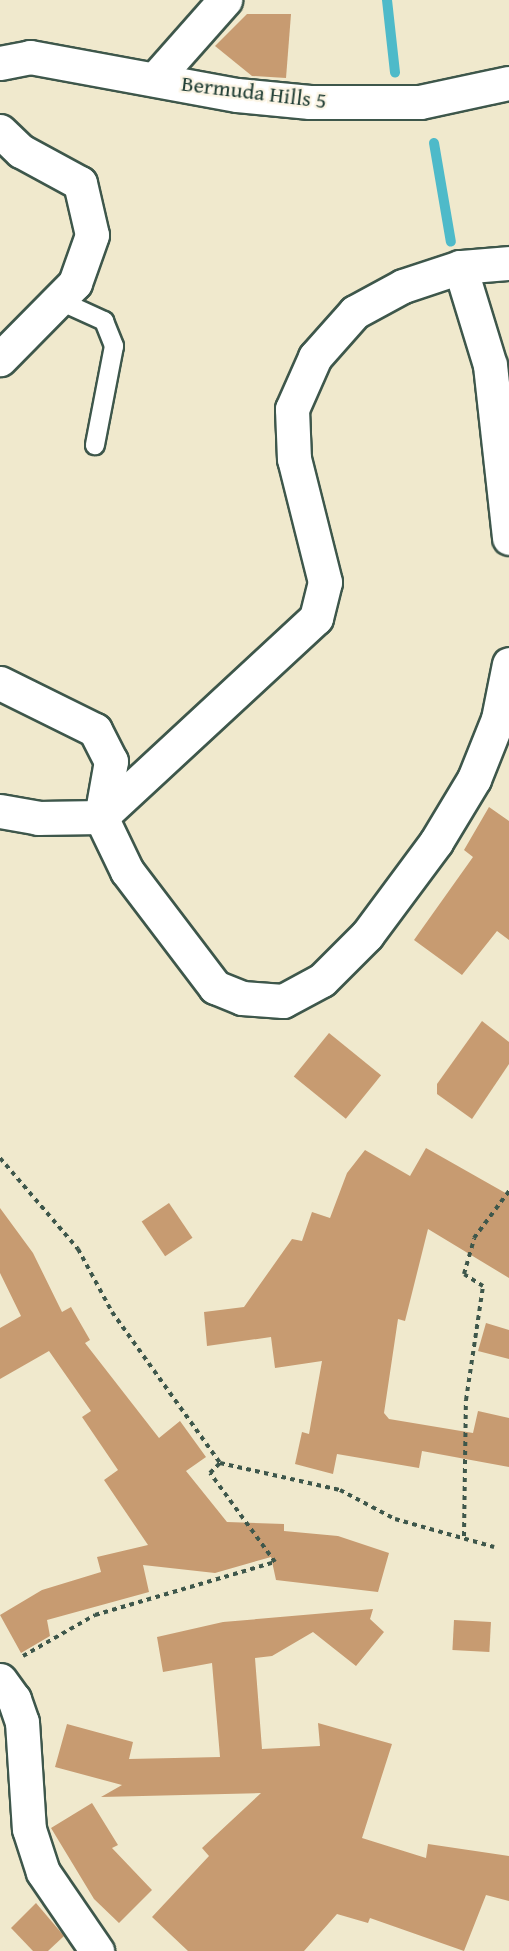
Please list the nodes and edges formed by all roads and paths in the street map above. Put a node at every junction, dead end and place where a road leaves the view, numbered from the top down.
1 (225, 0) edge
2 (0, 63) edge
3 (154, 80) junction
4 (509, 82) edge
5 (0, 130) edge
6 (509, 263) edge
7 (460, 267) junction
8 (58, 300) junction
9 (0, 359) edge
10 (95, 445) dead end
11 (509, 538) edge
12 (509, 664) edge
13 (0, 683) edge
14 (0, 811) edge
15 (101, 817) junction
16 (0, 1158) edge
17 (509, 1191) edge
18 (220, 1463) junction
19 (464, 1536) junction
20 (494, 1547) dead end
21 (10, 1669) edge
22 (97, 1951) edge

1 - 3 street
2 - 3 street, Bermuda Hills 5
3 - 4 street, Bermuda Hills 5
5 - 8 street
6 - 7 street
7 - 11 street
7 - 15 street
8 - 9 street
8 - 10 lane
12 - 15 street
13 - 15 street
14 - 15 street
16 - 18 path
17 - 19 path
18 - 19 path
18 - 21 path
19 - 20 path
21 - 22 street

